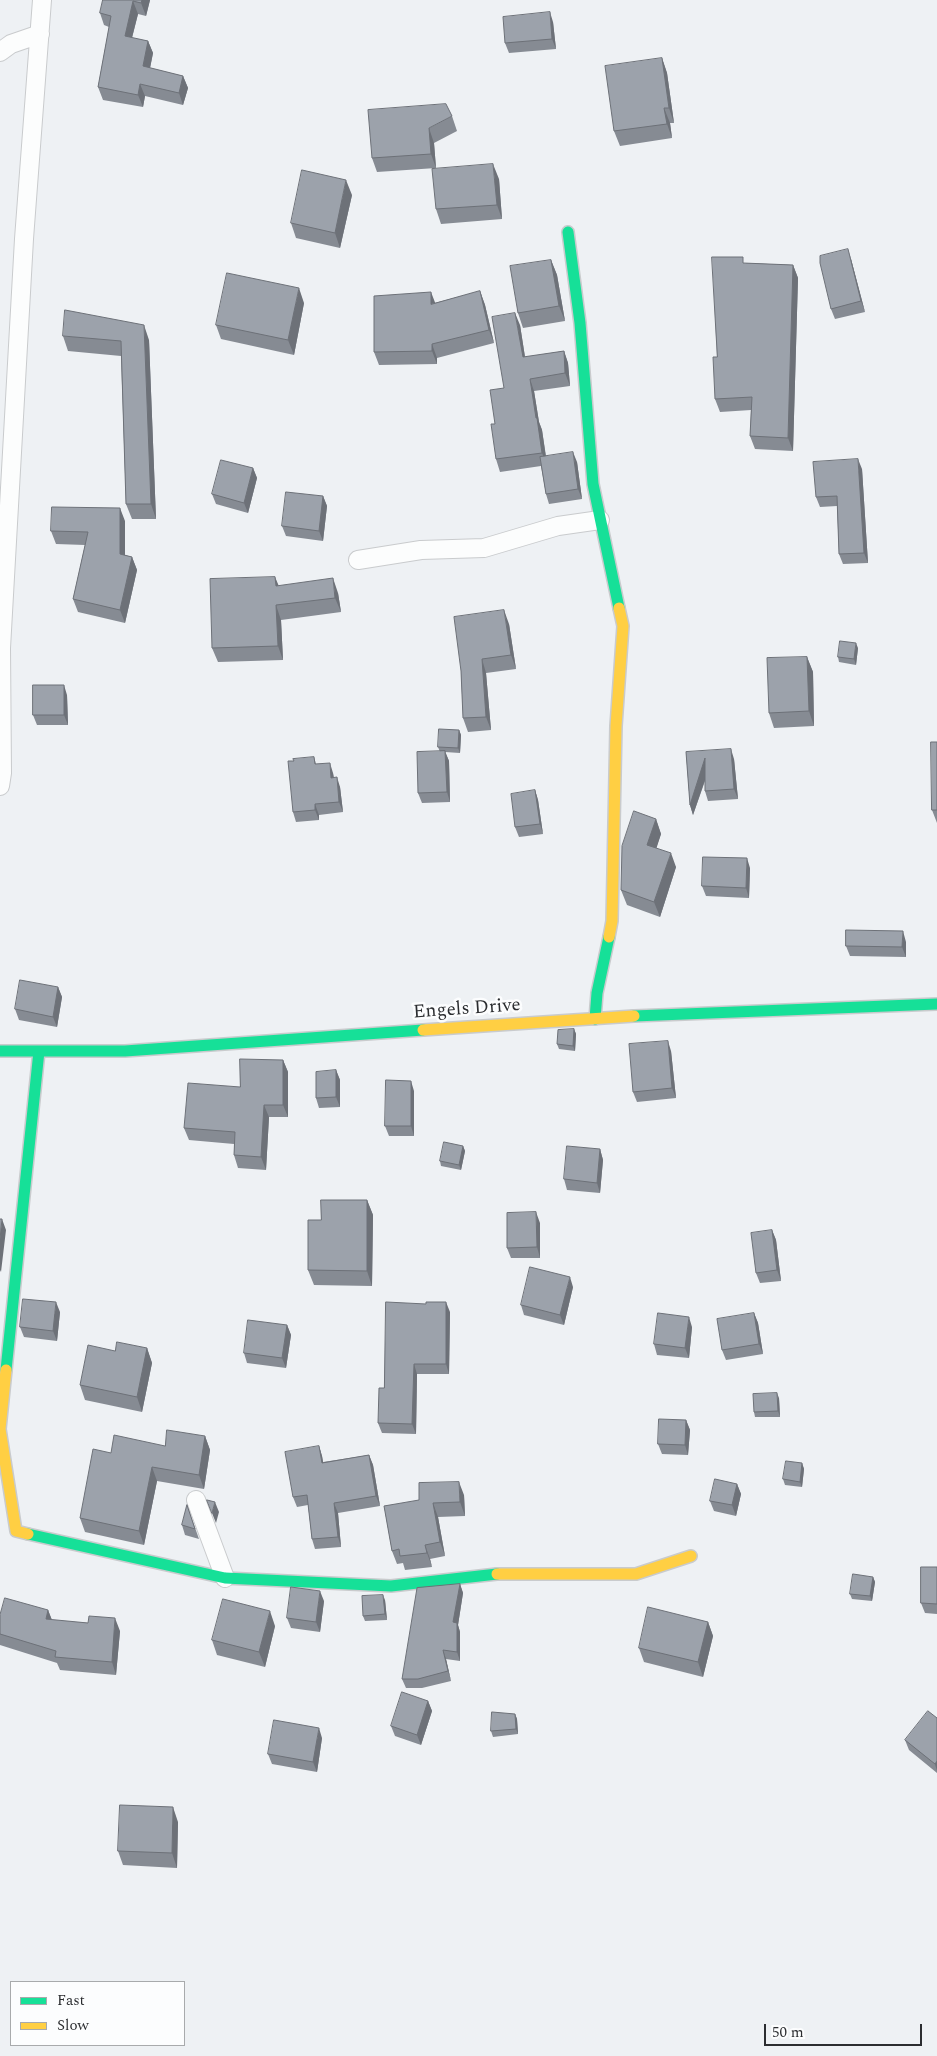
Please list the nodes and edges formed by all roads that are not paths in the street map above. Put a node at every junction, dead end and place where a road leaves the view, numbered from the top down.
1 (42, 0) edge
2 (40, 34) junction
3 (0, 52) edge
4 (568, 232) dead end
5 (600, 520) junction
6 (358, 560) dead end
7 (1, 734) edge
8 (0, 786) edge
9 (937, 1004) edge
10 (595, 1019) junction
11 (0, 1051) edge
12 (39, 1051) junction
13 (196, 1500) dead end
14 (691, 1556) dead end
15 (225, 1578) junction

1 - 2 street
2 - 3 street
2 - 7 street
4 - 5 street
5 - 6 street
5 - 10 street
7 - 8 street
9 - 10 street, Engels Drive
10 - 12 street, Engels Drive
11 - 12 street, Engels Drive
12 - 15 street
13 - 15 street
14 - 15 street

